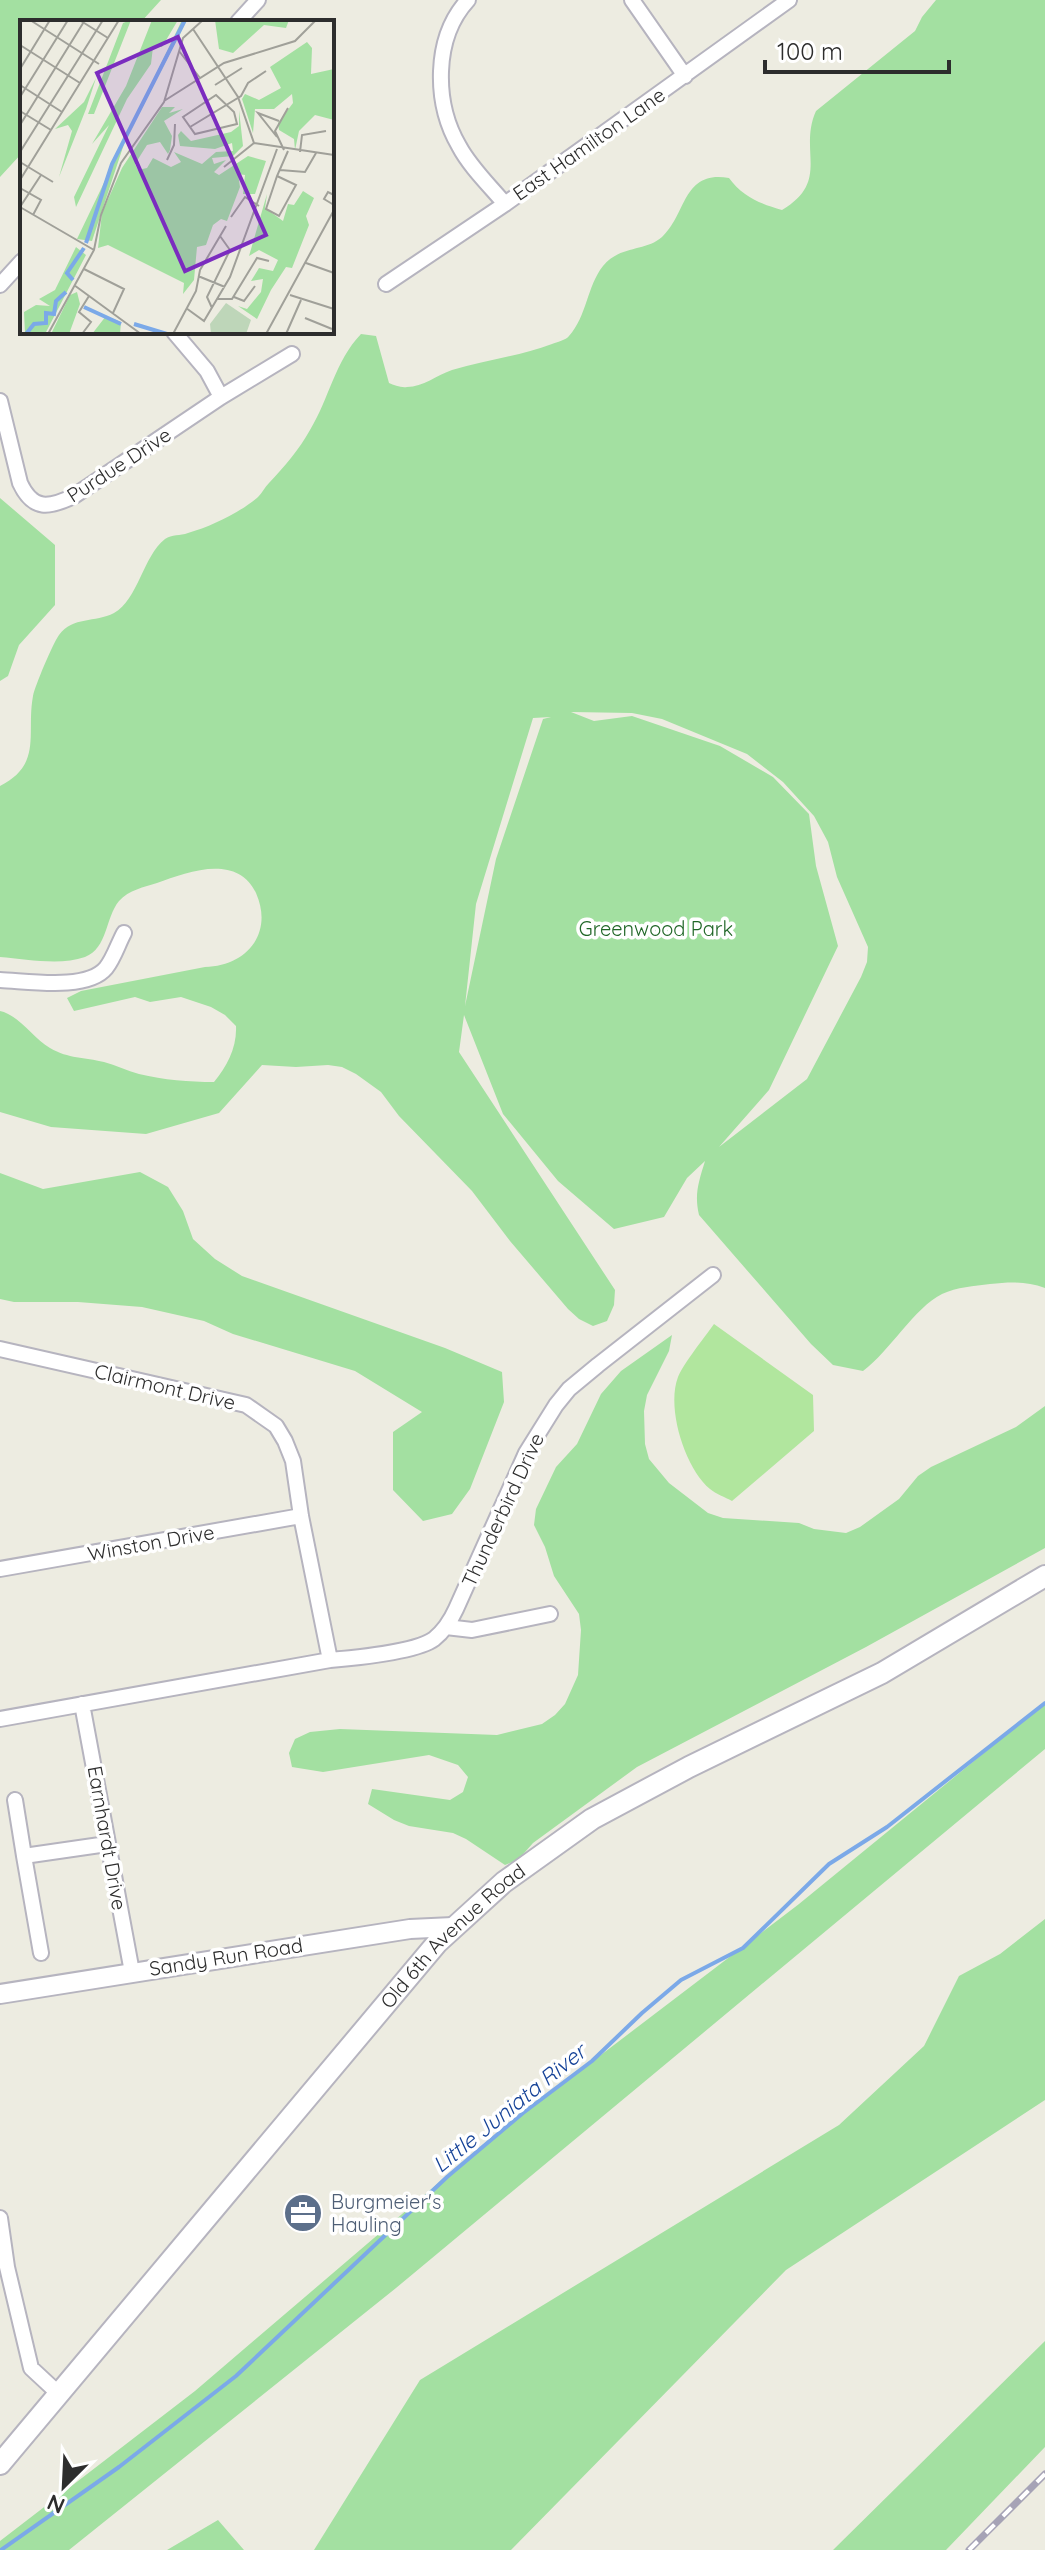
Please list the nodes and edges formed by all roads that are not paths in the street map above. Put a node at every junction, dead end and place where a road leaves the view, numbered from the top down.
1 (258, 0) edge
2 (468, 0) edge
3 (632, 0) edge
4 (789, 0) edge
5 (240, 20) edge
6 (685, 76) junction
7 (505, 204) junction
8 (20, 263) edge
9 (386, 284) dead end
10 (0, 285) edge
11 (176, 334) edge
12 (292, 354) dead end
13 (221, 397) junction
14 (0, 401) edge
15 (124, 933) dead end
16 (0, 980) edge
17 (713, 1275) dead end
18 (0, 1349) edge
19 (301, 1516) junction
20 (0, 1569) edge
21 (1045, 1576) edge
22 (550, 1614) dead end
23 (446, 1627) junction
24 (330, 1660) junction
25 (82, 1704) junction
26 (0, 1719) edge
27 (15, 1800) dead end
28 (107, 1844) junction
29 (24, 1856) junction
30 (453, 1927) junction
31 (41, 1953) dead end
32 (132, 1972) junction
33 (0, 1994) edge
34 (0, 2218) edge
35 (59, 2394) junction
36 (0, 2464) edge

1 - 5 street
2 - 7 street
3 - 6 street
4 - 6 street, East Hamilton Lane
6 - 7 street, East Hamilton Lane
7 - 9 street, East Hamilton Lane
8 - 10 street
11 - 13 street
12 - 13 street, Purdue Drive
13 - 14 street, Purdue Drive
15 - 16 street
17 - 23 street, Thunderbird Drive
18 - 19 street, Clairmont Drive
19 - 20 street, Winston Drive
19 - 24 street, Clairmont Drive
21 - 30 main road, Old 6th Avenue Road
22 - 23 street
23 - 24 street
24 - 25 street
25 - 26 street
25 - 28 street, Earnhardt Drive
27 - 29 street
28 - 29 street
28 - 32 street, Earnhardt Drive
29 - 31 street
30 - 32 street, Sandy Run Road
30 - 35 main road, Old 6th Avenue Road
32 - 33 street, Sandy Run Road
34 - 35 street
35 - 36 main road, Old 6th Avenue Road

